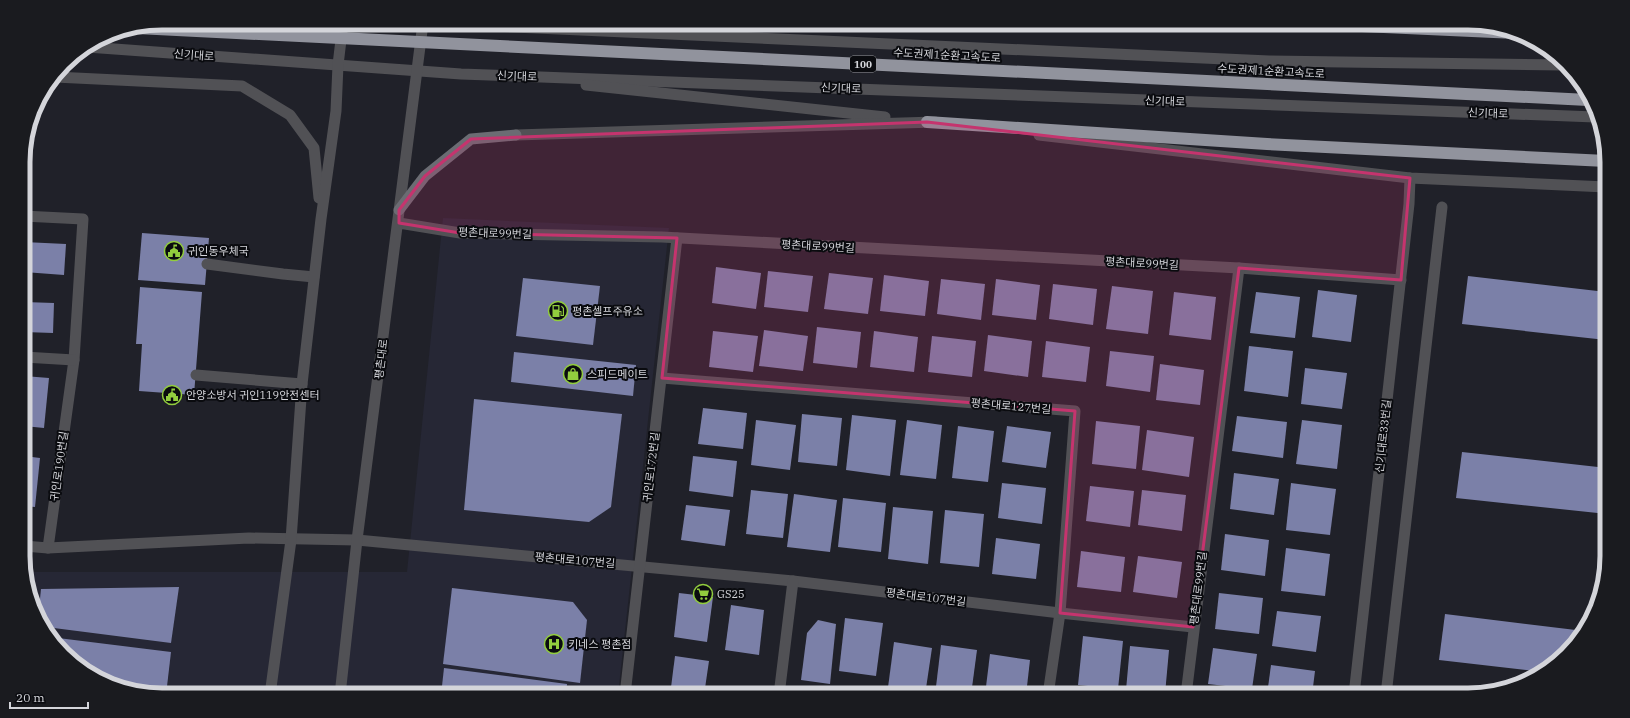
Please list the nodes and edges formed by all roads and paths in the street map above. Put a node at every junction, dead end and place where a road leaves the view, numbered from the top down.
1 (177, 30) edge
2 (342, 30) edge
3 (423, 30) edge
4 (580, 30) edge
5 (1467, 30) edge
6 (1480, 31) edge
7 (97, 48) edge
8 (338, 65) junction
9 (1557, 65) edge
10 (418, 71) junction
11 (486, 74) junction
12 (61, 77) edge
13 (1584, 100) edge
14 (1592, 117) edge
15 (927, 122) junction
16 (516, 135) joint
17 (1600, 161) edge
18 (1410, 178) junction
19 (1600, 187) edge
20 (1442, 207) dead end
21 (399, 210) junction
22 (30, 216) edge
23 (321, 219) junction
24 (399, 223) junction
25 (677, 238) junction
26 (207, 264) dead end
27 (1239, 268) junction
28 (314, 277) junction
29 (1401, 280) junction
30 (30, 356) edge
31 (74, 360) junction
32 (196, 375) dead end
33 (662, 378) junction
34 (302, 384) junction
35 (292, 540) junction
36 (357, 540) junction
37 (30, 546) edge
38 (48, 548) junction
39 (638, 566) junction
40 (793, 581) junction
41 (1060, 613) junction
42 (1193, 627) junction
43 (271, 688) edge
44 (341, 688) edge
45 (626, 688) edge
46 (780, 688) edge
47 (1049, 688) edge
48 (1187, 688) edge
49 (1355, 688) edge
50 (1387, 688) edge

1 - 13 highway, 수도권제1순환고속도로 / 100, bridge
2 - 8 street
3 - 10 street, 평촌대로
4 - 9 street
5 - 6 highway
7 - 8 street, 신기대로
8 - 10 street, 신기대로
8 - 23 street
10 - 11 street, 신기대로
10 - 21 street, 평촌대로
11 - 14 street, 신기대로
11 - 15 street
12 - 23 street
15 - 16 street
15 - 17 highway
15 - 18 street
16 - 21 main road
18 - 19 street
18 - 29 street, 신기대로33번길
20 - 50 street
21 - 24 street, 평촌대로
22 - 31 street, 귀인로190번길
23 - 28 street
24 - 25 street, 평촌대로99번길
24 - 36 street, 평촌대로
25 - 27 street, 평촌대로99번길
25 - 33 street, 귀인로172번길
26 - 28 street
27 - 29 street, 평촌대로99번길
27 - 42 street, 평촌대로99번길
28 - 34 street
29 - 49 street, 신기대로33번길
30 - 31 street
31 - 38 street, 귀인로190번길
32 - 34 street
33 - 39 street, 귀인로172번길
33 - 41 street, 평촌대로127번길
34 - 35 street
35 - 36 street, 평촌대로107번길
35 - 38 street, 평촌대로107번길
35 - 43 street
36 - 39 street, 평촌대로107번길
36 - 44 street, 평촌대로
37 - 38 street
39 - 40 street, 평촌대로107번길
39 - 45 street, 귀인로172번길
40 - 41 street, 평촌대로107번길
40 - 46 street
41 - 42 street, 평촌대로107번길
41 - 47 street, 평촌대로127번길
42 - 48 street, 평촌대로99번길

